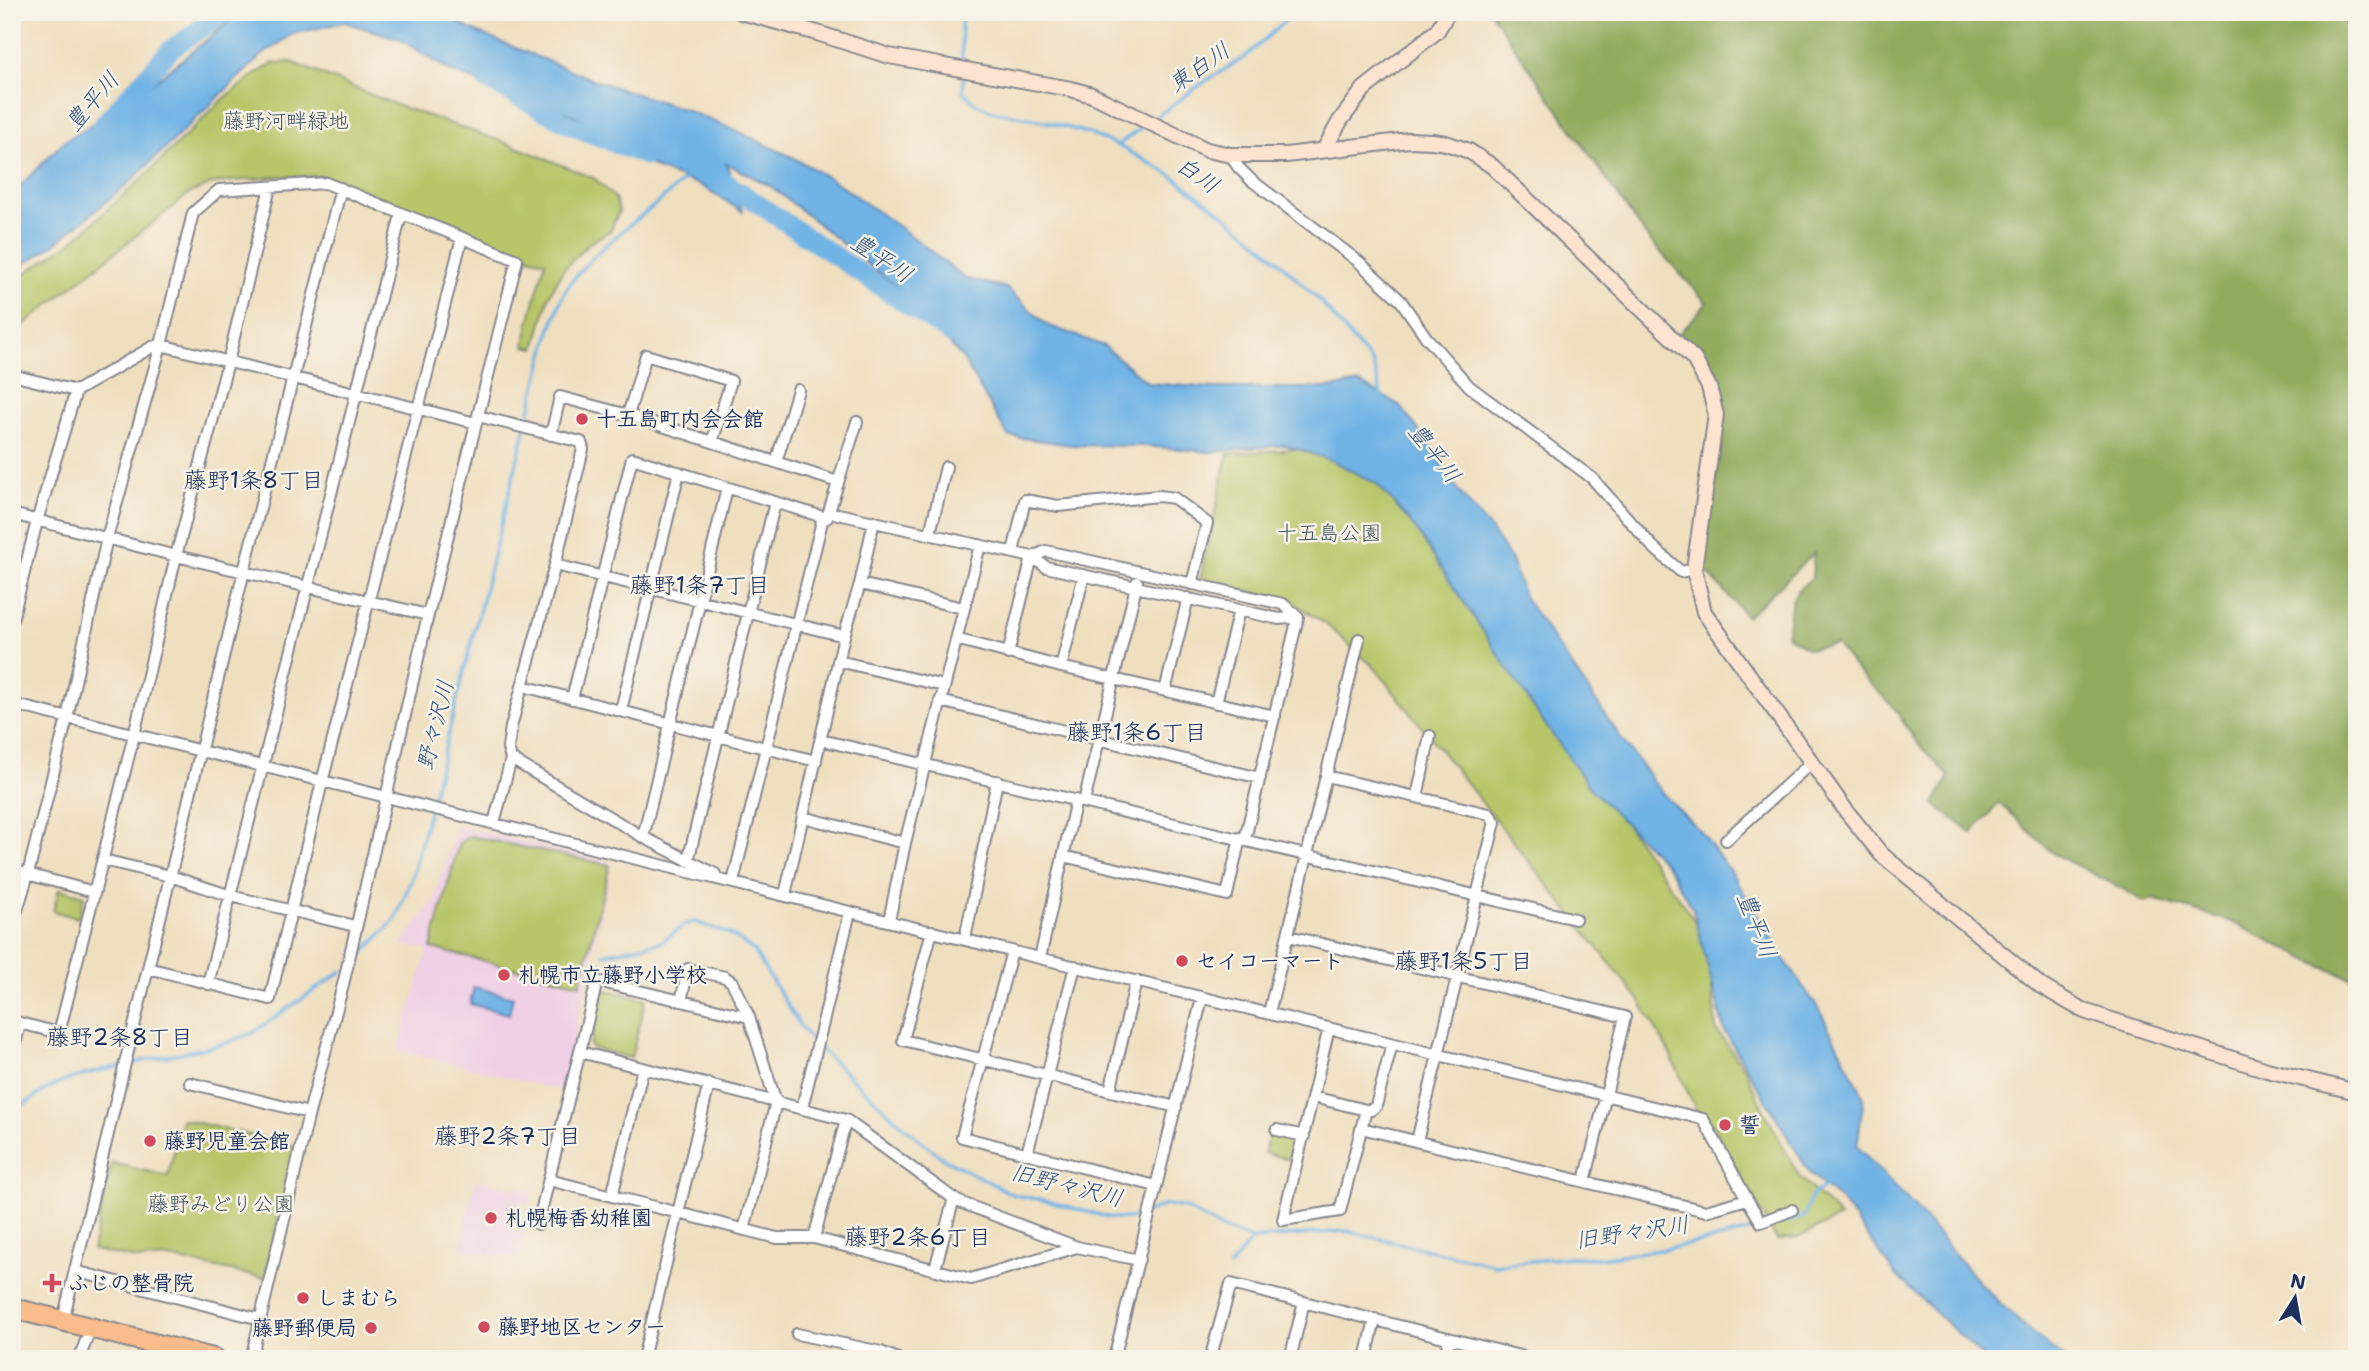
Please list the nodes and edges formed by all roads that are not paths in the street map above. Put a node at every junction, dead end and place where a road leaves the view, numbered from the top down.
1 (741, 12) edge
2 (1448, 12) edge
3 (1324, 150) junction
4 (1231, 155) junction
5 (270, 187) junction
6 (341, 188) junction
7 (401, 215) junction
8 (462, 238) junction
9 (161, 345) junction
10 (229, 362) junction
11 (12, 375) edge
12 (293, 377) junction
13 (798, 390) dead end
14 (76, 391) junction
15 (358, 394) junction
16 (419, 409) junction
17 (628, 415) junction
18 (477, 420) junction
19 (857, 422) dead end
20 (547, 433) junction
21 (712, 442) junction
22 (776, 463) junction
23 (946, 467) dead end
24 (679, 472) junction
25 (838, 482) junction
26 (727, 488) junction
27 (775, 502) junction
28 (12, 514) edge
29 (826, 514) junction
30 (37, 521) junction
31 (874, 521) junction
32 (930, 533) junction
33 (107, 538) junction
34 (979, 545) junction
35 (1013, 552) junction
36 (176, 556) junction
37 (1032, 557) junction
38 (555, 565) junction
39 (1694, 569) junction
40 (244, 571) junction
41 (1139, 573) junction
42 (1084, 575) junction
43 (602, 576) junction
44 (860, 583) junction
45 (1192, 584) junction
46 (307, 586) junction
47 (1136, 587) junction
48 (652, 589) junction
49 (1188, 598) junction
50 (699, 600) junction
51 (369, 601) junction
52 (963, 608) junction
53 (1238, 610) junction
54 (748, 613) junction
55 (428, 615) junction
56 (1298, 617) junction
57 (12, 620) edge
58 (796, 624) junction
59 (844, 636) junction
60 (956, 639) junction
61 (1359, 639) dead end
62 (1008, 654) junction
63 (838, 661) junction
64 (1061, 667) junction
65 (1113, 679) junction
66 (523, 686) junction
67 (944, 686) junction
68 (1165, 691) junction
69 (572, 699) junction
70 (940, 701) junction
71 (1216, 703) junction
72 (12, 704) edge
73 (621, 710) junction
74 (1275, 716) junction
75 (66, 718) junction
76 (670, 723) junction
77 (134, 735) junction
78 (718, 736) junction
79 (1430, 736) dead end
80 (821, 740) junction
81 (1099, 741) junction
82 (765, 748) junction
83 (201, 751) junction
84 (511, 759) junction
85 (816, 761) junction
86 (1812, 762) junction
87 (926, 764) junction
88 (262, 767) junction
89 (1326, 776) junction
90 (1260, 778) junction
91 (997, 781) junction
92 (322, 782) junction
93 (385, 797) junction
94 (1417, 797) junction
95 (1080, 801) junction
96 (803, 817) junction
97 (494, 823) junction
98 (643, 837) junction
99 (1243, 839) junction
100 (1726, 840) dead end
101 (905, 843) junction
102 (1308, 855) junction
103 (1063, 856) junction
104 (103, 860) junction
105 (688, 860) junction
106 (12, 870) edge
107 (28, 874) junction
108 (170, 876) junction
109 (733, 883) junction
110 (94, 892) junction
111 (785, 895) junction
112 (231, 896) junction
113 (1477, 896) junction
114 (292, 911) junction
115 (850, 912) junction
116 (1575, 919) dead end
117 (889, 921) junction
118 (355, 926) junction
119 (12, 927) edge
120 (932, 931) junction
121 (1289, 936) junction
122 (965, 939) junction
123 (1012, 951) junction
124 (1040, 958) junction
125 (1075, 966) junction
126 (148, 968) junction
127 (1457, 976) junction
128 (1136, 981) junction
129 (208, 984) junction
130 (1202, 998) junction
131 (681, 1001) junction
132 (1269, 1013) junction
133 (749, 1017) junction
134 (16, 1022) edge
135 (1329, 1028) junction
136 (1392, 1044) junction
137 (580, 1052) junction
138 (1438, 1054) junction
139 (12, 1059) edge
140 (982, 1060) junction
141 (643, 1068) junction
142 (1047, 1076) junction
143 (190, 1083) dead end
144 (709, 1084) junction
145 (1110, 1091) junction
146 (2357, 1092) edge
147 (1606, 1095) junction
148 (1313, 1097) junction
149 (776, 1102) junction
150 (1175, 1107) junction
151 (802, 1108) junction
152 (1366, 1110) junction
153 (309, 1113) junction
154 (846, 1120) junction
155 (1361, 1128) junction
156 (1277, 1130) dead end
157 (1304, 1136) junction
158 (1417, 1141) junction
159 (1027, 1154) junction
160 (549, 1180) junction
161 (1585, 1181) junction
162 (1156, 1186) junction
163 (612, 1196) junction
164 (954, 1198) junction
165 (1747, 1199) junction
166 (1792, 1210) dead end
167 (678, 1212) junction
168 (538, 1224) dead end
169 (744, 1230) junction
170 (814, 1238) junction
171 (1077, 1247) junction
172 (1139, 1260) junction
173 (935, 1269) junction
174 (75, 1270) junction
175 (1304, 1302) junction
176 (12, 1308) edge
177 (260, 1319) junction
178 (1375, 1319) junction
179 (63, 1320) junction
180 (91, 1327) junction
181 (797, 1334) dead end
182 (1450, 1338) junction
183 (179, 1354) edge
184 (1514, 1357) edge
185 (79, 1359) edge
186 (215, 1359) edge
187 (251, 1359) edge
188 (643, 1359) edge
189 (898, 1359) edge
190 (1042, 1359) edge
191 (1048, 1359) edge
192 (1114, 1359) edge
193 (1210, 1359) edge
194 (1290, 1359) edge
195 (1366, 1359) edge
196 (1445, 1359) edge
197 (1532, 1359) edge

1 - 4 street
2 - 3 street
3 - 4 street
3 - 39 street
4 - 39 street
5 - 6 street
5 - 9 street
5 - 10 street
6 - 7 street
6 - 12 street
7 - 8 street
7 - 15 street
8 - 16 street
8 - 18 street
9 - 10 street
9 - 14 street
9 - 33 street
10 - 12 street
10 - 36 street
11 - 14 street
12 - 15 street
12 - 40 street
13 - 22 street
14 - 30 street
15 - 16 street
15 - 46 street
16 - 18 street
16 - 51 street
17 - 20 street
17 - 21 street
17 - 21 street
18 - 20 street
18 - 55 street
19 - 25 street
20 - 38 street
21 - 22 street
22 - 25 street
23 - 32 street
24 - 26 street
24 - 43 street
24 - 48 street
25 - 29 street
26 - 27 street
26 - 50 street
27 - 29 street
27 - 54 street
28 - 30 street
29 - 31 street
29 - 58 street
30 - 33 street
30 - 57 street
31 - 32 street
31 - 44 street
32 - 34 street
33 - 36 street
33 - 75 street
34 - 35 street
34 - 52 street
35 - 37 street
35 - 45 street
36 - 40 street
36 - 77 street
37 - 41 street
37 - 42 street
37 - 62 street
38 - 43 street
38 - 66 street
39 - 86 street
40 - 46 street
40 - 83 street
41 - 45 street
41 - 47 street
42 - 47 street
42 - 64 street
43 - 48 street
43 - 69 street
44 - 52 street
44 - 59 street
45 - 56 street
46 - 51 street
46 - 88 street
47 - 49 street
47 - 65 street
48 - 50 street
48 - 73 street
49 - 53 street
49 - 68 street
50 - 54 street
50 - 76 street
51 - 55 street
51 - 92 street
52 - 60 street
53 - 56 street
53 - 71 street
54 - 58 street
54 - 78 street
55 - 93 street
56 - 74 street
58 - 59 street
58 - 82 street
59 - 63 street
60 - 62 street
60 - 67 street
61 - 89 street
62 - 64 street
63 - 67 street
63 - 80 street
64 - 65 street
65 - 68 street
65 - 81 street
66 - 69 street
66 - 84 street
67 - 70 street
68 - 71 street
69 - 73 street
70 - 81 street
70 - 87 street
71 - 74 street
72 - 75 street
73 - 76 street
74 - 90 street
75 - 77 street
75 - 107 street
76 - 78 street
76 - 98 street
77 - 83 street
77 - 104 street
78 - 82 street
78 - 105 street
79 - 94 street
80 - 85 street
80 - 87 street
81 - 90 street
81 - 95 street
82 - 85 street
82 - 109 street
83 - 88 street
83 - 108 street
84 - 97 street
84 - 98 street
85 - 96 street
86 - 100 street
86 - 146 street
87 - 91 street
87 - 101 street
88 - 92 street
88 - 112 street
89 - 94 street
89 - 102 street
90 - 99 street
91 - 95 street
91 - 122 street
92 - 93 street
92 - 114 street
93 - 97 street
93 - 118 street
94 - 113 street
95 - 99 street
95 - 103 street
96 - 101 street
96 - 111 street
97 - 109 street
98 - 105 street
99 - 102 street
99 - 103 street
101 - 117 street
102 - 113 street
102 - 121 street
103 - 124 street
104 - 108 street
104 - 110 street
105 - 109 street
106 - 107 street
107 - 110 street
107 - 119 street
108 - 112 street
108 - 126 street
109 - 111 street
110 - 134 street
111 - 115 street
112 - 114 street
112 - 129 street
113 - 116 street
113 - 127 street
114 - 118 street
114 - 129 street
115 - 117 street
115 - 151 street
117 - 120 street
118 - 153 street
120 - 122 street
120 - 140 street
121 - 127 street
121 - 132 street
122 - 123 street
123 - 124 street
123 - 140 street
124 - 125 street
125 - 128 street
125 - 142 street
126 - 129 street
126 - 174 street
127 - 138 street
127 - 147 street
128 - 130 street
128 - 145 street
130 - 132 street
130 - 150 street
131 - 133 street
131 - 133 street
131 - 137 street
132 - 135 street
133 - 149 street
134 - 139 street
135 - 136 street
135 - 148 street
136 - 138 street
136 - 152 street
137 - 141 street
137 - 160 street
138 - 147 street
138 - 158 street
140 - 142 street
140 - 159 street
141 - 144 street
141 - 163 street
142 - 145 street
142 - 159 street
143 - 153 street
144 - 149 street
144 - 167 street
145 - 150 street
147 - 161 street
147 - 165 street
148 - 152 street
148 - 157 street
149 - 151 street
149 - 169 street
150 - 162 street
151 - 154 street
152 - 155 street
153 - 177 street
154 - 164 street
154 - 170 street
155 - 157 street
155 - 158 street
156 - 157 street
158 - 161 street
159 - 162 street
160 - 163 street
160 - 168 street
161 - 165 street
162 - 172 street
163 - 167 street
164 - 171 street
164 - 173 street
165 - 166 street
167 - 169 street
167 - 188 street
169 - 170 street
170 - 173 street
171 - 172 street
171 - 173 street
172 - 192 street
174 - 177 street
174 - 179 street
175 - 178 street
175 - 193 street
175 - 194 street
176 - 179 highway
177 - 187 street
178 - 182 street
178 - 195 street
179 - 180 highway
180 - 183 highway
180 - 185 street
181 - 189 street
182 - 184 street
182 - 196 street
183 - 186 highway
184 - 197 street
190 - 191 street

